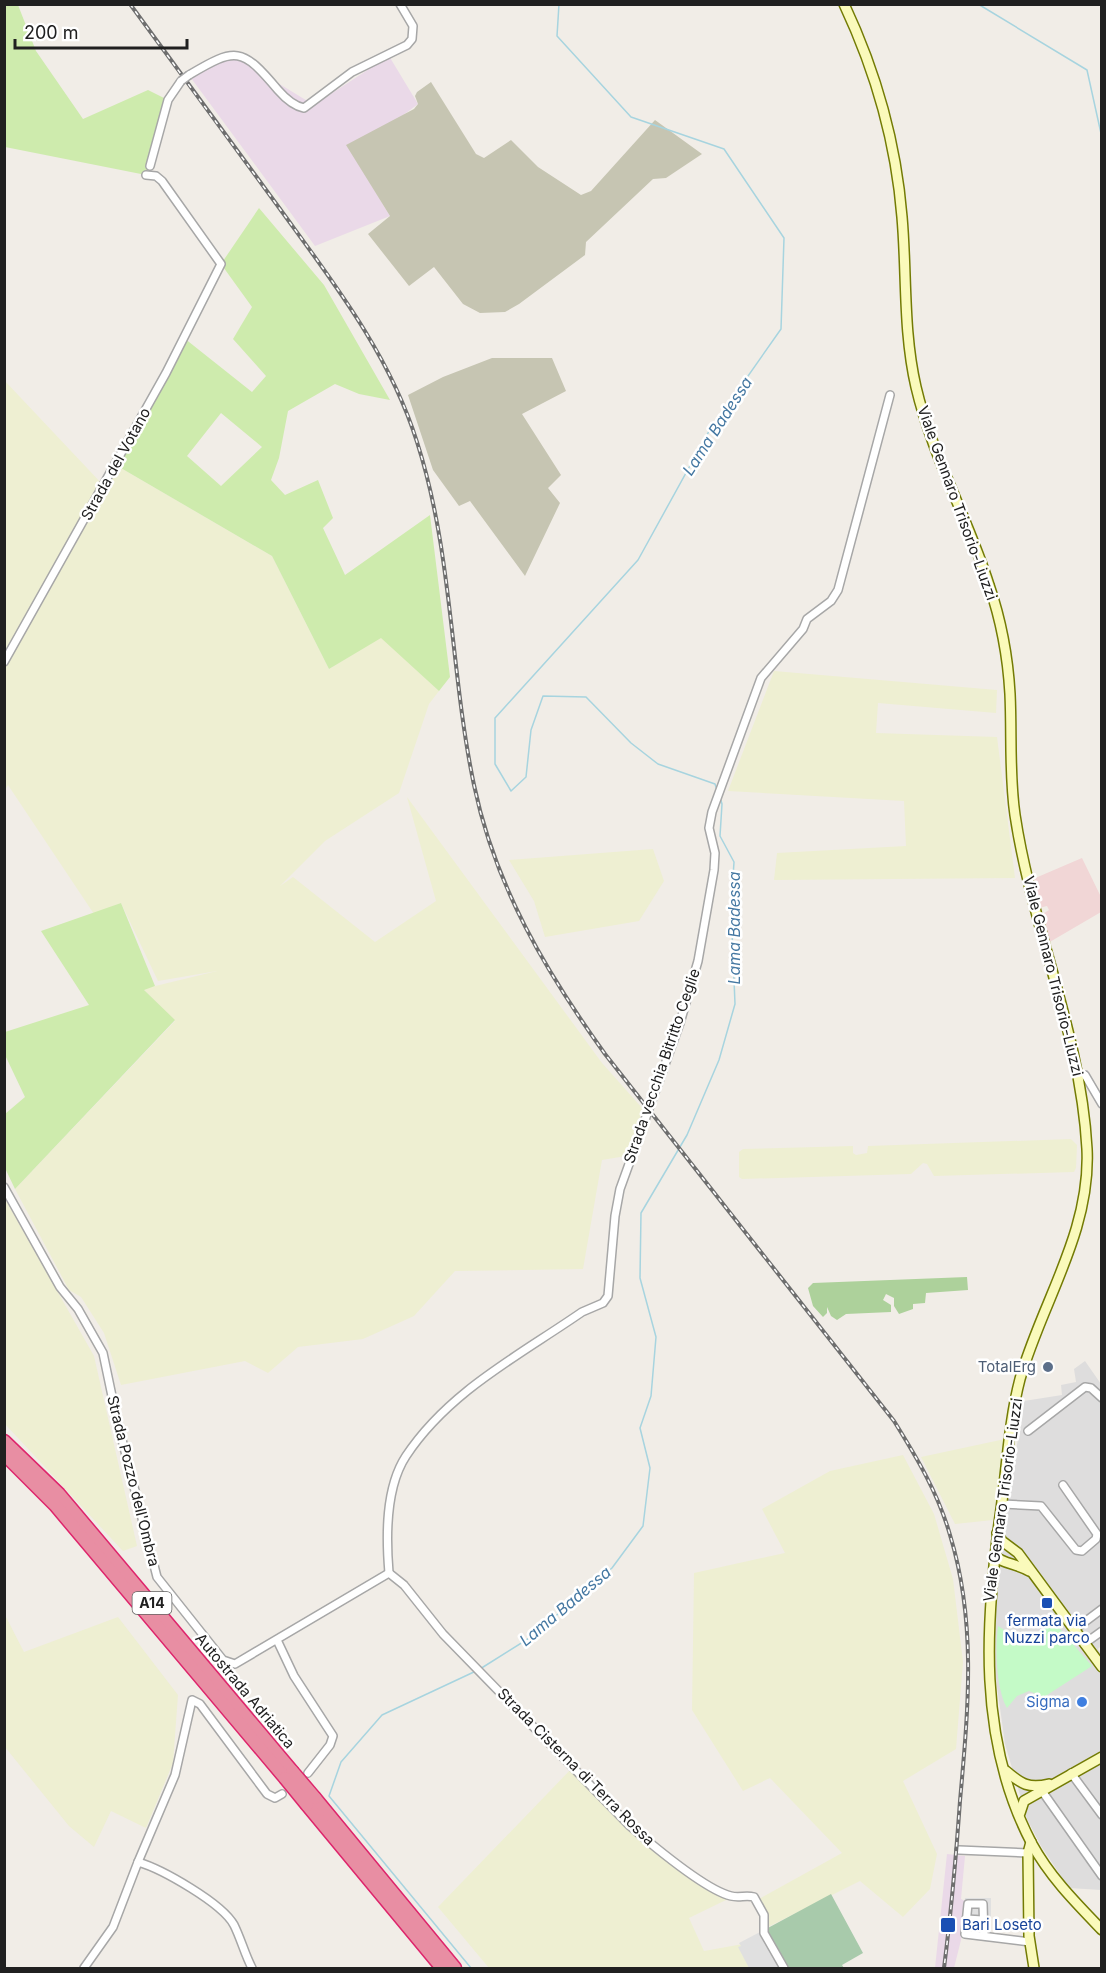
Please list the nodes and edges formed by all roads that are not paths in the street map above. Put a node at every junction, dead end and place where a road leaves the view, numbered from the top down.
1 (400, 4) edge
2 (844, 4) edge
3 (150, 166) dead end
4 (146, 174) dead end
5 (890, 395) dead end
6 (4, 662) edge
7 (1078, 1074) junction
8 (1101, 1104) edge
9 (4, 1187) edge
10 (1101, 1398) edge
11 (1028, 1431) dead end
12 (4, 1441) edge
13 (4, 1454) edge
14 (1062, 1485) dead end
15 (1002, 1504) junction
16 (997, 1533) junction
17 (1018, 1553) junction
18 (994, 1555) junction
19 (1012, 1562) junction
20 (1029, 1571) junction
21 (389, 1573) junction
22 (991, 1578) junction
23 (1101, 1610) edge
24 (1074, 1630) junction
25 (1101, 1631) edge
26 (277, 1640) junction
27 (1084, 1644) junction
28 (1101, 1667) edge
29 (1101, 1757) edge
30 (1006, 1771) junction
31 (308, 1773) dead end
32 (1071, 1773) junction
33 (288, 1774) junction
34 (1054, 1782) junction
35 (1023, 1785) junction
36 (1011, 1790) junction
37 (1042, 1791) junction
38 (282, 1794) dead end
39 (1027, 1799) junction
40 (311, 1802) junction
41 (1020, 1813) junction
42 (1101, 1815) edge
43 (1031, 1842) junction
44 (959, 1850) dead end
45 (1028, 1853) junction
46 (138, 1862) junction
47 (1101, 1876) edge
48 (966, 1919) junction
49 (983, 1920) junction
50 (1101, 1930) edge
51 (984, 1936) junction
52 (1030, 1942) junction
53 (84, 1968) edge
54 (252, 1968) edge
55 (442, 1968) edge
56 (455, 1968) edge
57 (784, 1968) edge
58 (1034, 1968) edge

1 - 3 street, bridge
2 - 7 main road, Viale Gennaro Trisorio-Liuzzi
4 - 6 street, Strada del Votano
5 - 21 street, Strada vecchia Bitritto Ceglie
7 - 8 street
7 - 15 main road, Viale Gennaro Trisorio-Liuzzi
9 - 26 street, Strada Pozzo dell'Ombra
10 - 11 street
12 - 33 highway, Autostrada Adriatica / A14
13 - 33 highway, Autostrada Adriatica / A14
14 - 15 street
15 - 16 main road, Viale Gennaro Trisorio-Liuzzi
16 - 17 main road
16 - 18 main road, Viale Gennaro Trisorio-Liuzzi
17 - 18 main road
17 - 20 main road
18 - 19 main road
18 - 22 main road, Viale Gennaro Trisorio-Liuzzi
19 - 20 main road
19 - 22 main road
20 - 24 main road
21 - 26 street, Strada Pozzo dell'Ombra
21 - 57 street, Strada Cisterna di Terra Rossa
22 - 30 main road, Viale Gennaro Trisorio-Liuzzi
23 - 24 street
24 - 27 main road
25 - 27 street
26 - 31 street
27 - 28 main road
29 - 32 main road
30 - 35 main road
30 - 36 main road, Viale Gennaro Trisorio-Liuzzi
32 - 34 main road
32 - 42 street
33 - 40 highway, Autostrada Adriatica / A14, bridge
34 - 35 main road
34 - 37 main road
35 - 36 main road
36 - 39 main road
36 - 41 main road, Viale Gennaro Trisorio-Liuzzi
37 - 39 main road
37 - 47 street
38 - 46 street
39 - 41 main road
40 - 55 highway, Autostrada Adriatica / A14
40 - 56 highway, Autostrada Adriatica / A14
41 - 43 main road, Viale Gennaro Trisorio-Liuzzi
43 - 45 main road
43 - 50 main road, Viale Gennaro Trisorio-Liuzzi
44 - 45 street
45 - 52 main road
46 - 53 street
46 - 54 street
48 - 49 street
48 - 49 street
48 - 51 street
49 - 51 street
51 - 52 street
52 - 58 main road

